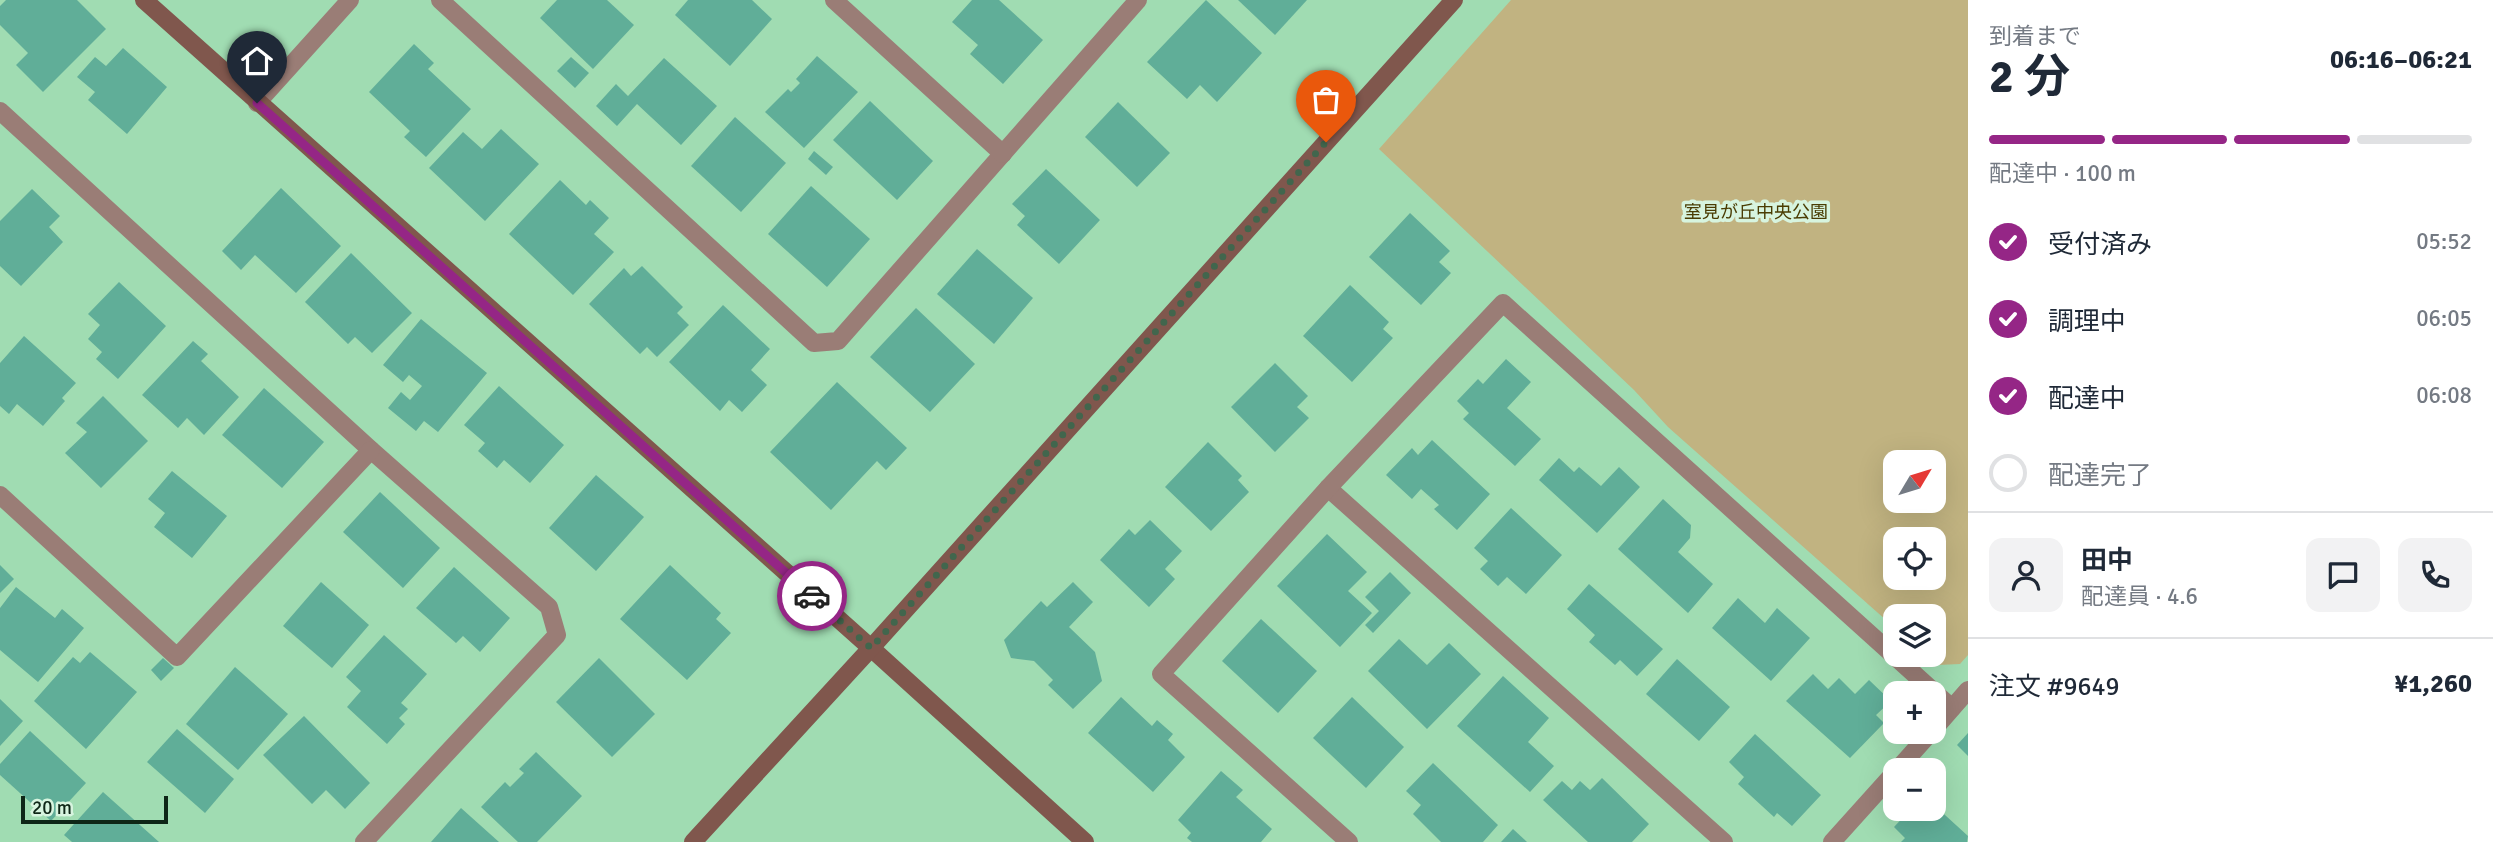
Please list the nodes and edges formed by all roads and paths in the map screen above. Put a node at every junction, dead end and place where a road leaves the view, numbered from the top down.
1 (144, 0) edge
2 (350, 0) edge
3 (440, 0) edge
4 (834, 0) edge
5 (1138, 0) edge
6 (1454, 0) edge
7 (257, 103) junction
8 (0, 111) edge
9 (1003, 154) junction
10 (371, 450) junction
11 (1328, 488) junction
12 (0, 495) edge
13 (871, 648) junction
14 (1968, 690) edge
15 (1952, 708) junction
16 (1946, 715) edge
17 (1920, 744) edge
18 (1907, 758) edge
19 (1883, 785) edge
20 (364, 842) edge
21 (693, 842) edge
22 (1086, 842) edge
23 (1349, 842) edge
24 (1724, 842) edge
25 (1832, 842) edge

1 - 7 street
2 - 7 street
3 - 9 street
4 - 9 street
5 - 9 street
6 - 13 street
7 - 13 street
8 - 10 street
10 - 12 street
10 - 20 street
11 - 15 street
11 - 23 street
11 - 24 street
13 - 21 street
13 - 22 street
14 - 15 street
15 - 16 street
17 - 18 street
19 - 25 street

